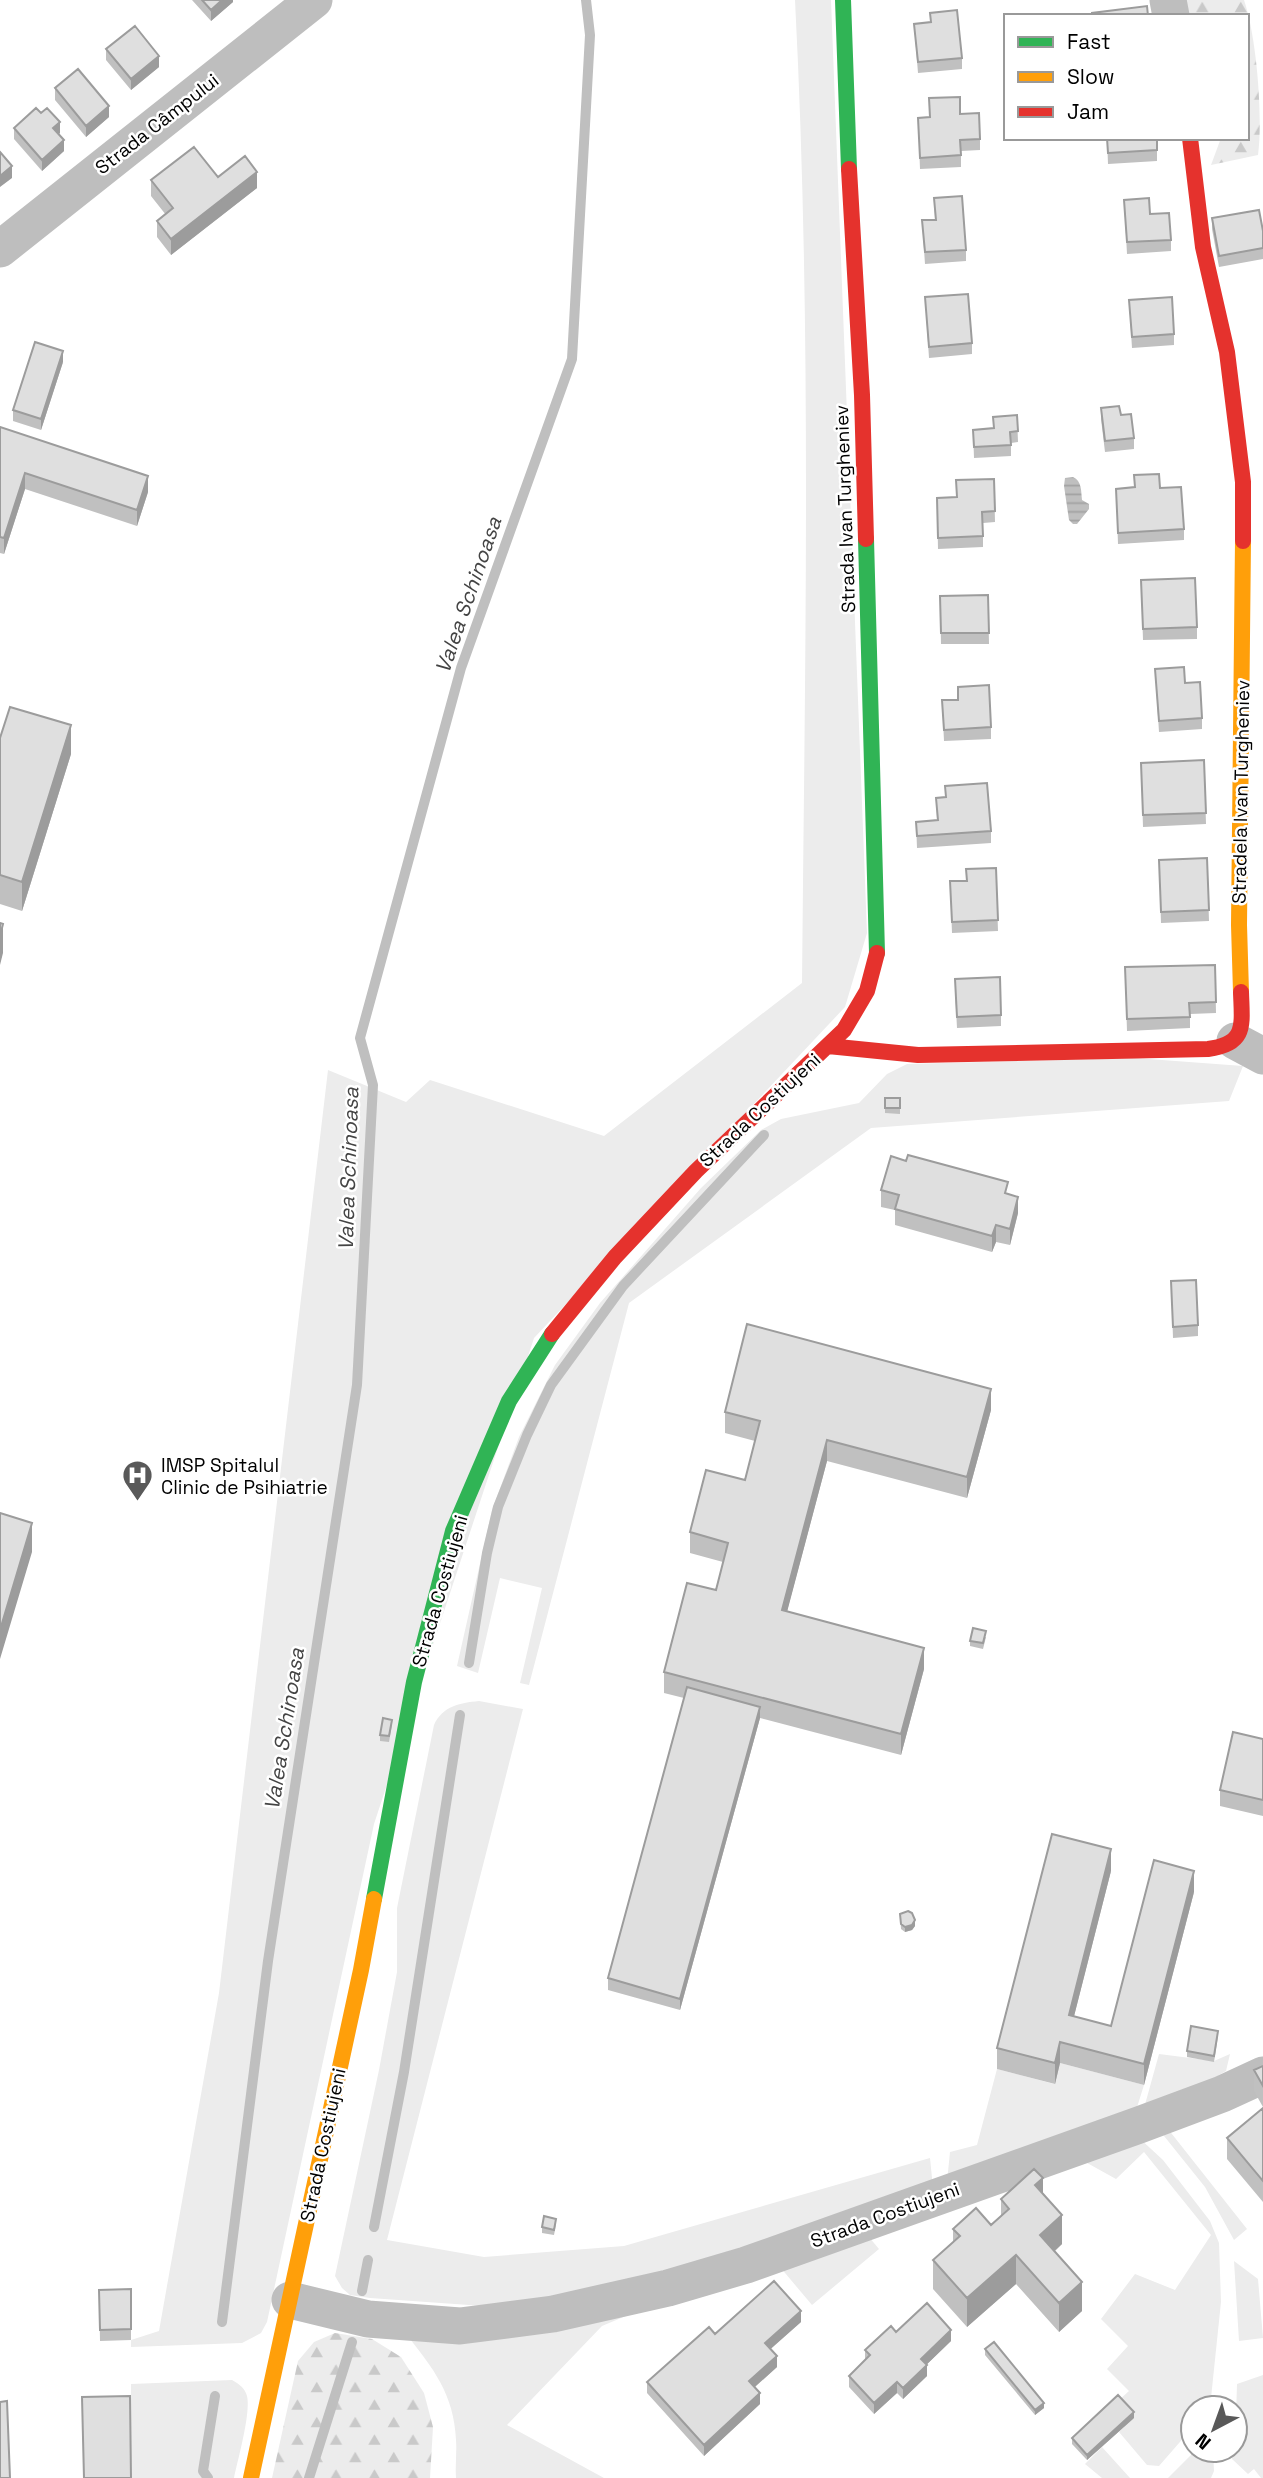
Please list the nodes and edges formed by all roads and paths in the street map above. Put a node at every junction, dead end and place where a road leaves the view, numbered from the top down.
1 (314, 0) edge
2 (843, 0) edge
3 (1190, 140) edge
4 (0, 249) edge
5 (857, 1014) joint
6 (828, 1046) junction
7 (1249, 1048) edge
8 (1263, 2075) edge
9 (290, 2300) junction
10 (251, 2478) edge

1 - 4 street, Strada Câmpului
2 - 5 street, Strada Ivan Turgheniev
3 - 7 street, Stradela Ivan Turgheniev
5 - 6 street, Strada Costiujeni
6 - 7 street, Stradela Ivan Turgheniev
6 - 9 street, Strada Costiujeni
8 - 9 street, Strada Costiujeni
9 - 10 street, Strada Costiujeni

